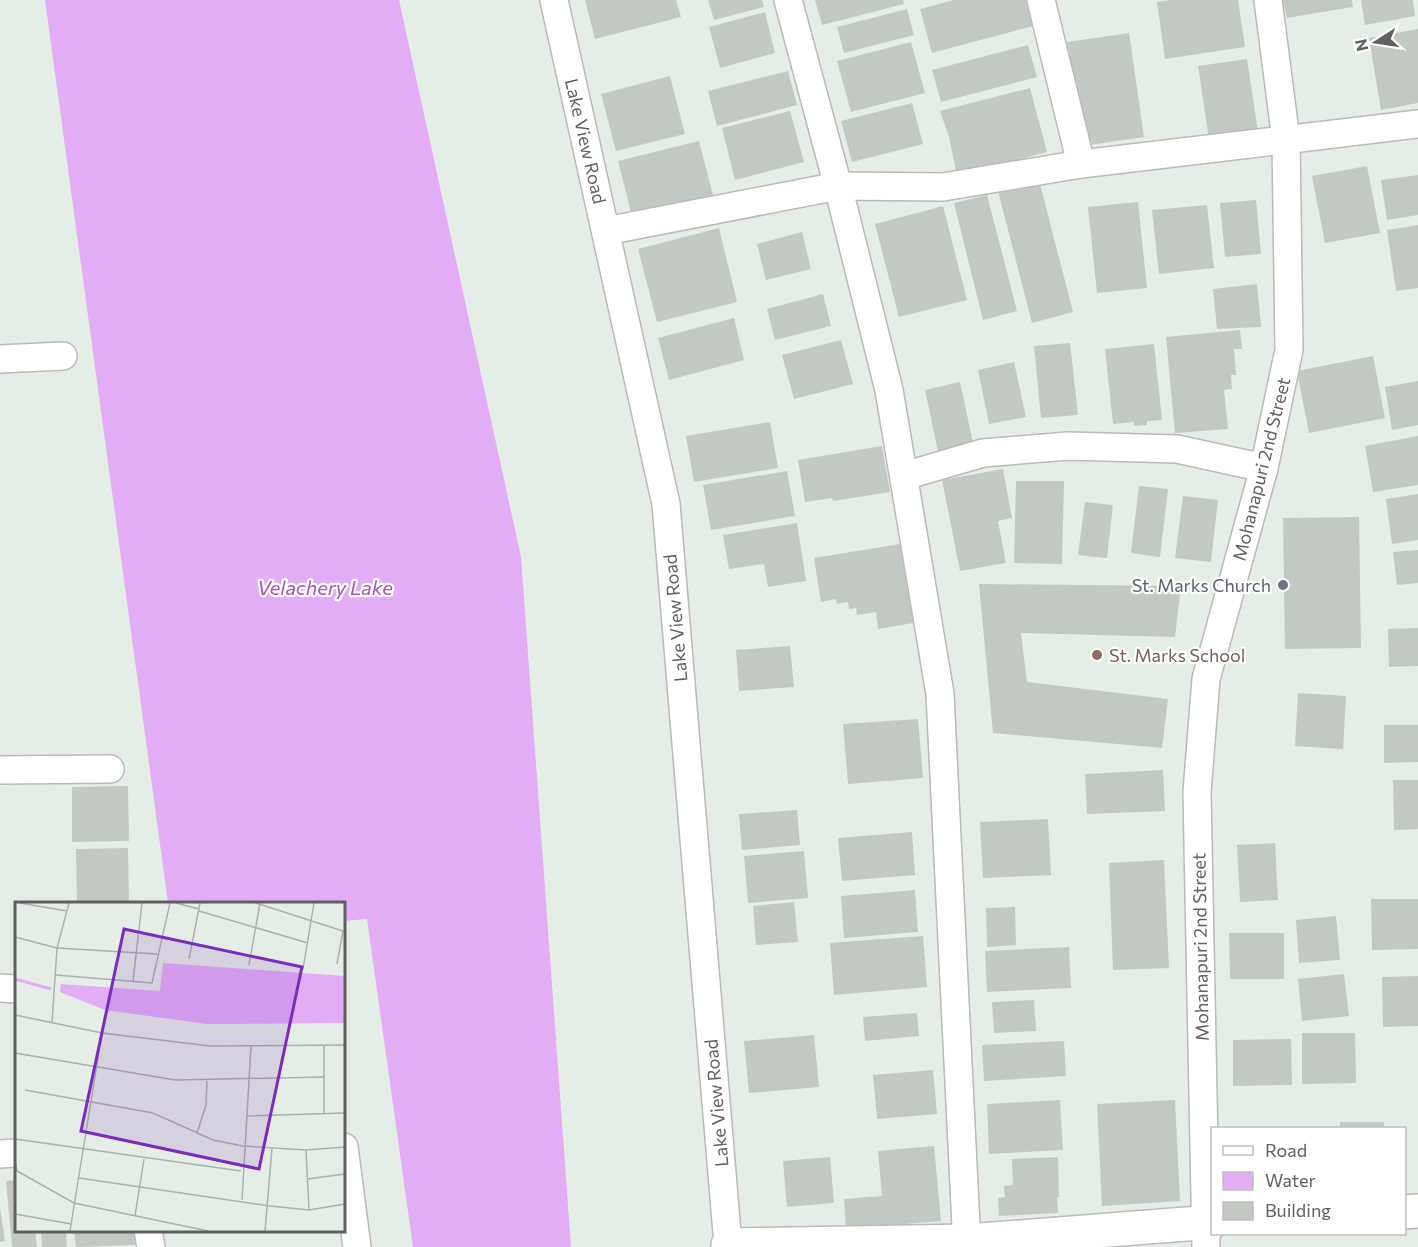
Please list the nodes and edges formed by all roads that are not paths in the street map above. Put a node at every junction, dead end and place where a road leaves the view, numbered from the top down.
1 (554, 0) edge
2 (788, 0) edge
3 (1041, 0) edge
4 (1268, 0) edge
5 (1418, 124) edge
6 (1286, 140) junction
7 (1081, 164) junction
8 (838, 186) junction
9 (606, 231) junction
10 (63, 356) dead end
11 (0, 359) edge
12 (1264, 468) junction
13 (904, 476) junction
14 (110, 769) dead end
15 (0, 770) edge
16 (0, 988) edge
17 (15, 989) edge
18 (15, 1153) edge
19 (0, 1154) edge
20 (345, 1155) edge
21 (1208, 1230) edge
22 (148, 1232) edge
23 (967, 1244) edge
24 (728, 1246) edge
25 (151, 1247) edge
26 (357, 1247) edge

1 - 9 street, Lake View Road
2 - 8 street
3 - 7 street
4 - 6 street, Mohanapuri 2nd Street
5 - 6 street
6 - 7 street
6 - 12 street, Mohanapuri 2nd Street
7 - 8 street
8 - 9 street
8 - 13 street
9 - 24 street, Lake View Road
10 - 11 street
12 - 13 street
12 - 21 street, Mohanapuri 2nd Street
13 - 23 street
14 - 15 street
16 - 17 street
18 - 19 street
20 - 26 street
21 - 23 street
22 - 25 street
23 - 24 street

